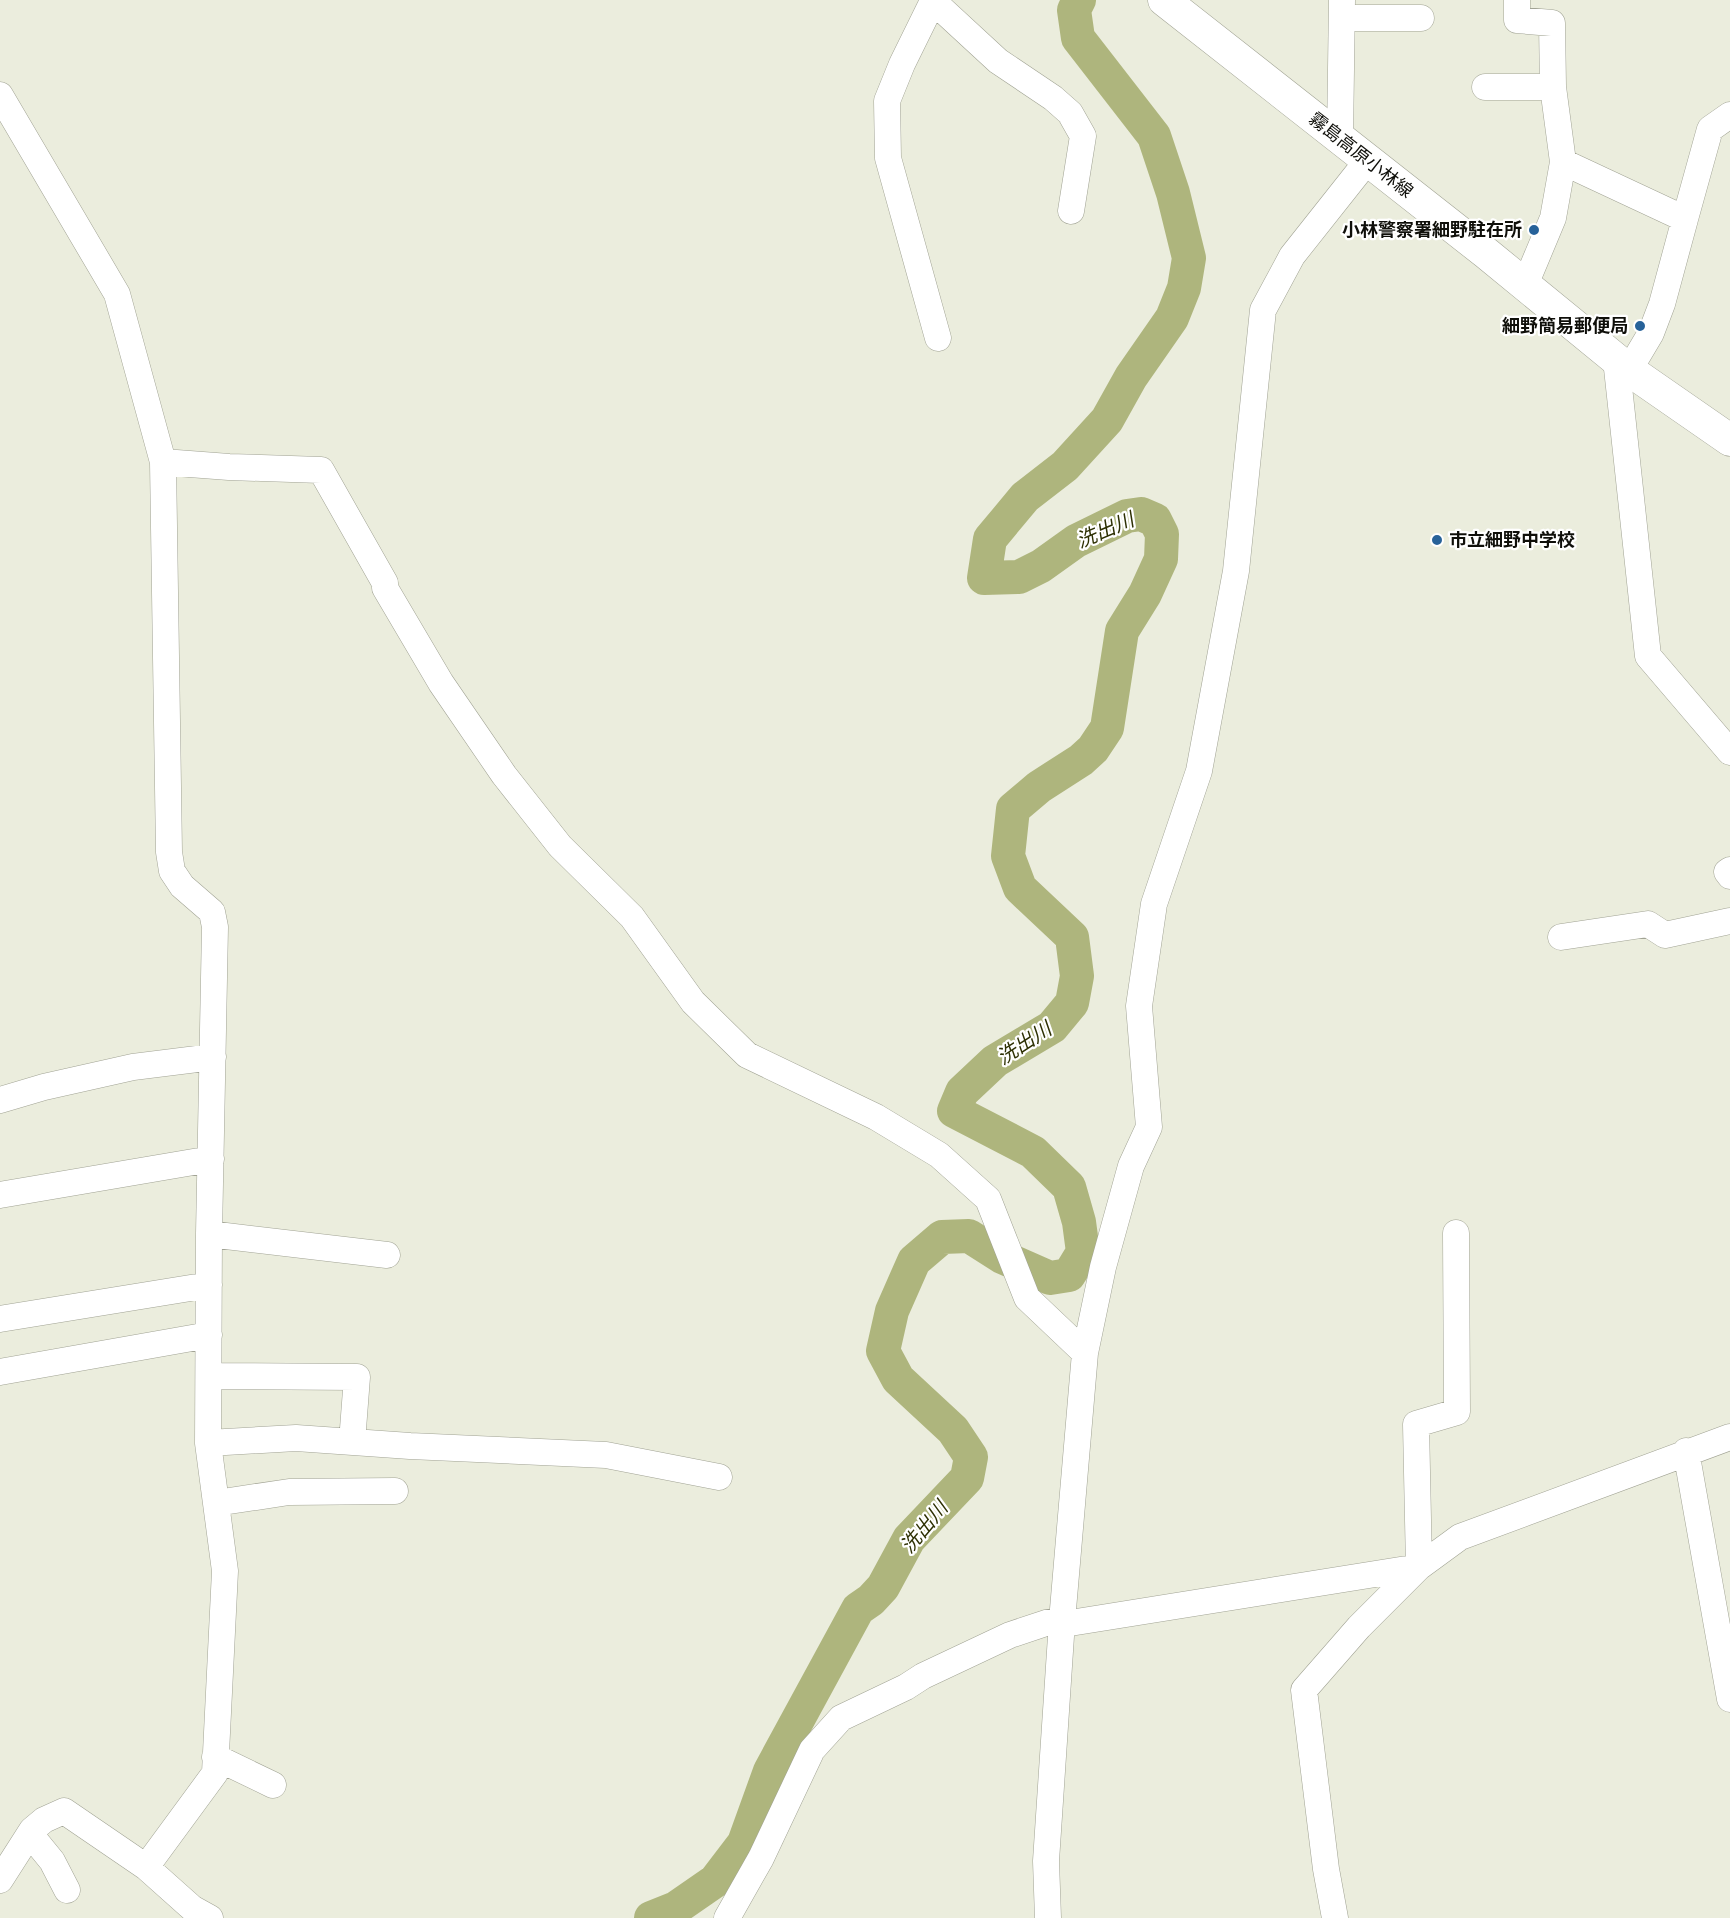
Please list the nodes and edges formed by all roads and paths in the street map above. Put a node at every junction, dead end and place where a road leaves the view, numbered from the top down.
1 (933, 0) edge
2 (1164, 0) edge
3 (1517, 0) edge
4 (1342, 9) edge
5 (1421, 18) dead end
6 (1485, 87) dead end
7 (1553, 87) junction
8 (0, 95) edge
9 (1730, 116) edge
10 (1340, 138) junction
11 (1368, 160) junction
12 (1563, 162) junction
13 (1071, 211) dead end
14 (1684, 219) junction
15 (1526, 285) junction
16 (938, 338) dead end
17 (1623, 364) junction
18 (1730, 438) edge
19 (163, 462) junction
20 (1730, 752) edge
21 (1730, 870) edge
22 (1730, 876) edge
23 (1730, 921) edge
24 (1561, 937) dead end
25 (213, 1057) junction
26 (0, 1100) edge
27 (211, 1159) junction
28 (0, 1195) edge
29 (1456, 1233) dead end
30 (209, 1234) junction
31 (387, 1255) dead end
32 (209, 1285) junction
33 (0, 1318) edge
34 (209, 1335) junction
35 (1084, 1353) junction
36 (0, 1372) edge
37 (209, 1376) junction
38 (1730, 1437) edge
39 (352, 1442) junction
40 (208, 1443) junction
41 (1686, 1451) junction
42 (719, 1477) dead end
43 (395, 1491) dead end
44 (216, 1503) junction
45 (1419, 1567) junction
46 (1062, 1621) junction
47 (1730, 1699) edge
48 (215, 1757) junction
49 (273, 1785) dead end
50 (30, 1834) junction
51 (146, 1867) junction
52 (0, 1880) edge
53 (67, 1890) dead end
54 (210, 1918) edge
55 (727, 1918) edge
56 (1048, 1918) edge
57 (1335, 1918) edge

1 - 13 street
1 - 16 street
2 - 10 main road, 霧島高原小林線
3 - 7 street
4 - 5 street
4 - 10 street
6 - 7 street
7 - 12 street
8 - 19 street
9 - 14 street
10 - 11 main road, 霧島高原小林線
11 - 15 main road, 霧島高原小林線
11 - 35 street
12 - 14 street
12 - 15 street
14 - 17 street
15 - 17 main road, 霧島高原小林線
17 - 18 main road, 霧島高原小林線
17 - 20 street
19 - 25 street
19 - 35 street
21 - 22 street
23 - 24 street
25 - 26 street
25 - 27 street
27 - 28 street
27 - 30 street
29 - 45 street
30 - 31 street
30 - 32 street
32 - 33 street
32 - 34 street
34 - 36 street
34 - 37 street
35 - 46 street
37 - 39 street
37 - 40 street
38 - 41 street
39 - 40 street
39 - 42 street
40 - 44 street
41 - 45 street
41 - 47 street
43 - 44 street
44 - 48 street
45 - 46 street
45 - 57 street
46 - 55 street
46 - 56 street
48 - 49 street
48 - 51 street
50 - 51 street
50 - 52 street
50 - 53 street
51 - 54 street

